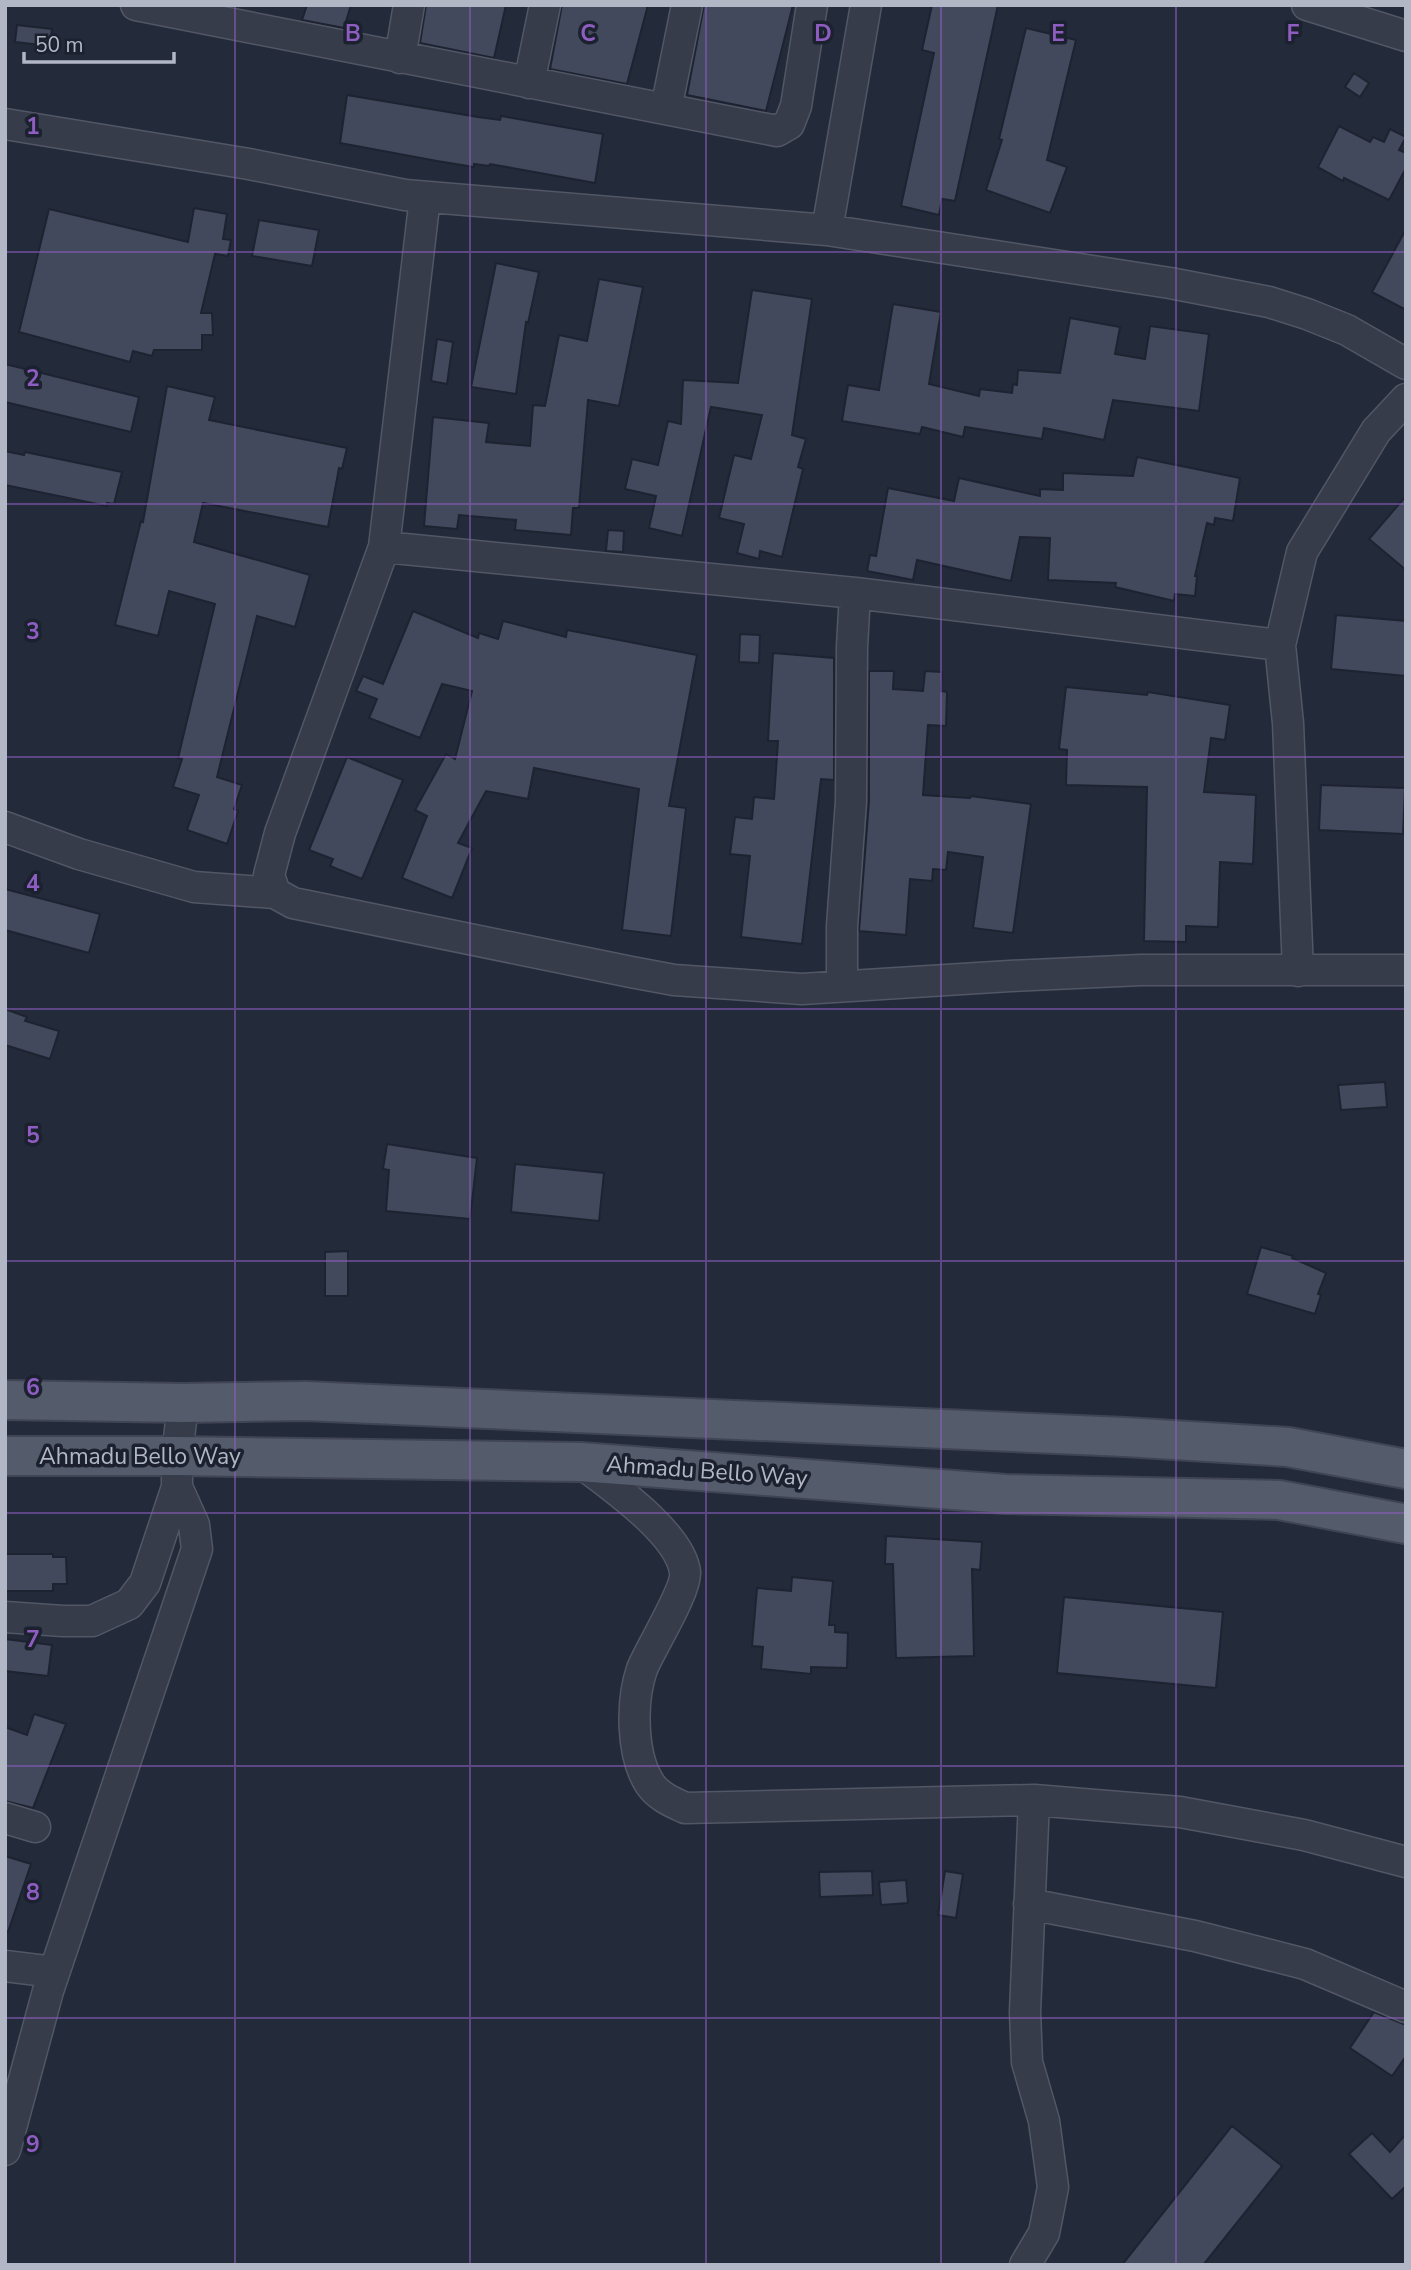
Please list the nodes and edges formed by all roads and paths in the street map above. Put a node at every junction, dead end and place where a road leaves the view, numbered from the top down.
1 (136, 5) edge
2 (409, 5) edge
3 (545, 5) edge
4 (687, 5) edge
5 (812, 5) edge
6 (866, 5) edge
7 (1307, 5) edge
8 (211, 12) edge
9 (1406, 36) edge
10 (400, 58) junction
11 (529, 83) junction
12 (666, 109) junction
13 (5, 124) edge
14 (425, 197) junction
15 (827, 230) junction
16 (1406, 364) edge
17 (1406, 399) edge
18 (384, 547) junction
19 (855, 593) junction
20 (1280, 645) junction
21 (5, 827) edge
22 (275, 893) junction
23 (1406, 970) edge
24 (1298, 971) junction
25 (842, 986) junction
26 (5, 1400) edge
27 (183, 1403) junction
28 (5, 1456) edge
29 (580, 1462) junction
30 (1406, 1469) edge
31 (177, 1471) junction
32 (1406, 1524) edge
33 (5, 1616) edge
34 (1034, 1800) junction
35 (5, 1818) edge
36 (35, 1827) dead end
37 (1406, 1862) edge
38 (1029, 1903) junction
39 (5, 1966) edge
40 (54, 1972) junction
41 (1406, 2007) edge
42 (5, 2150) edge
43 (1025, 2265) edge

1 - 8 street
2 - 10 street
3 - 11 street
4 - 12 street
5 - 12 street
6 - 15 street
7 - 9 street
8 - 10 street
10 - 11 street
11 - 12 street
13 - 14 street
14 - 15 street
14 - 18 street
15 - 16 street
17 - 20 street
18 - 19 street
18 - 22 street
19 - 20 street
19 - 25 street
20 - 24 street
21 - 22 street
22 - 25 street
23 - 24 street
24 - 25 street
26 - 27 main road
27 - 30 main road
27 - 31 street
28 - 31 main road, Ahmadu Bello Way
29 - 31 main road, Ahmadu Bello Way
29 - 32 main road, Ahmadu Bello Way
29 - 34 street
31 - 33 street
31 - 40 street
34 - 37 street
34 - 38 street
35 - 36 street
38 - 41 street
38 - 43 street
39 - 40 street
40 - 42 street

